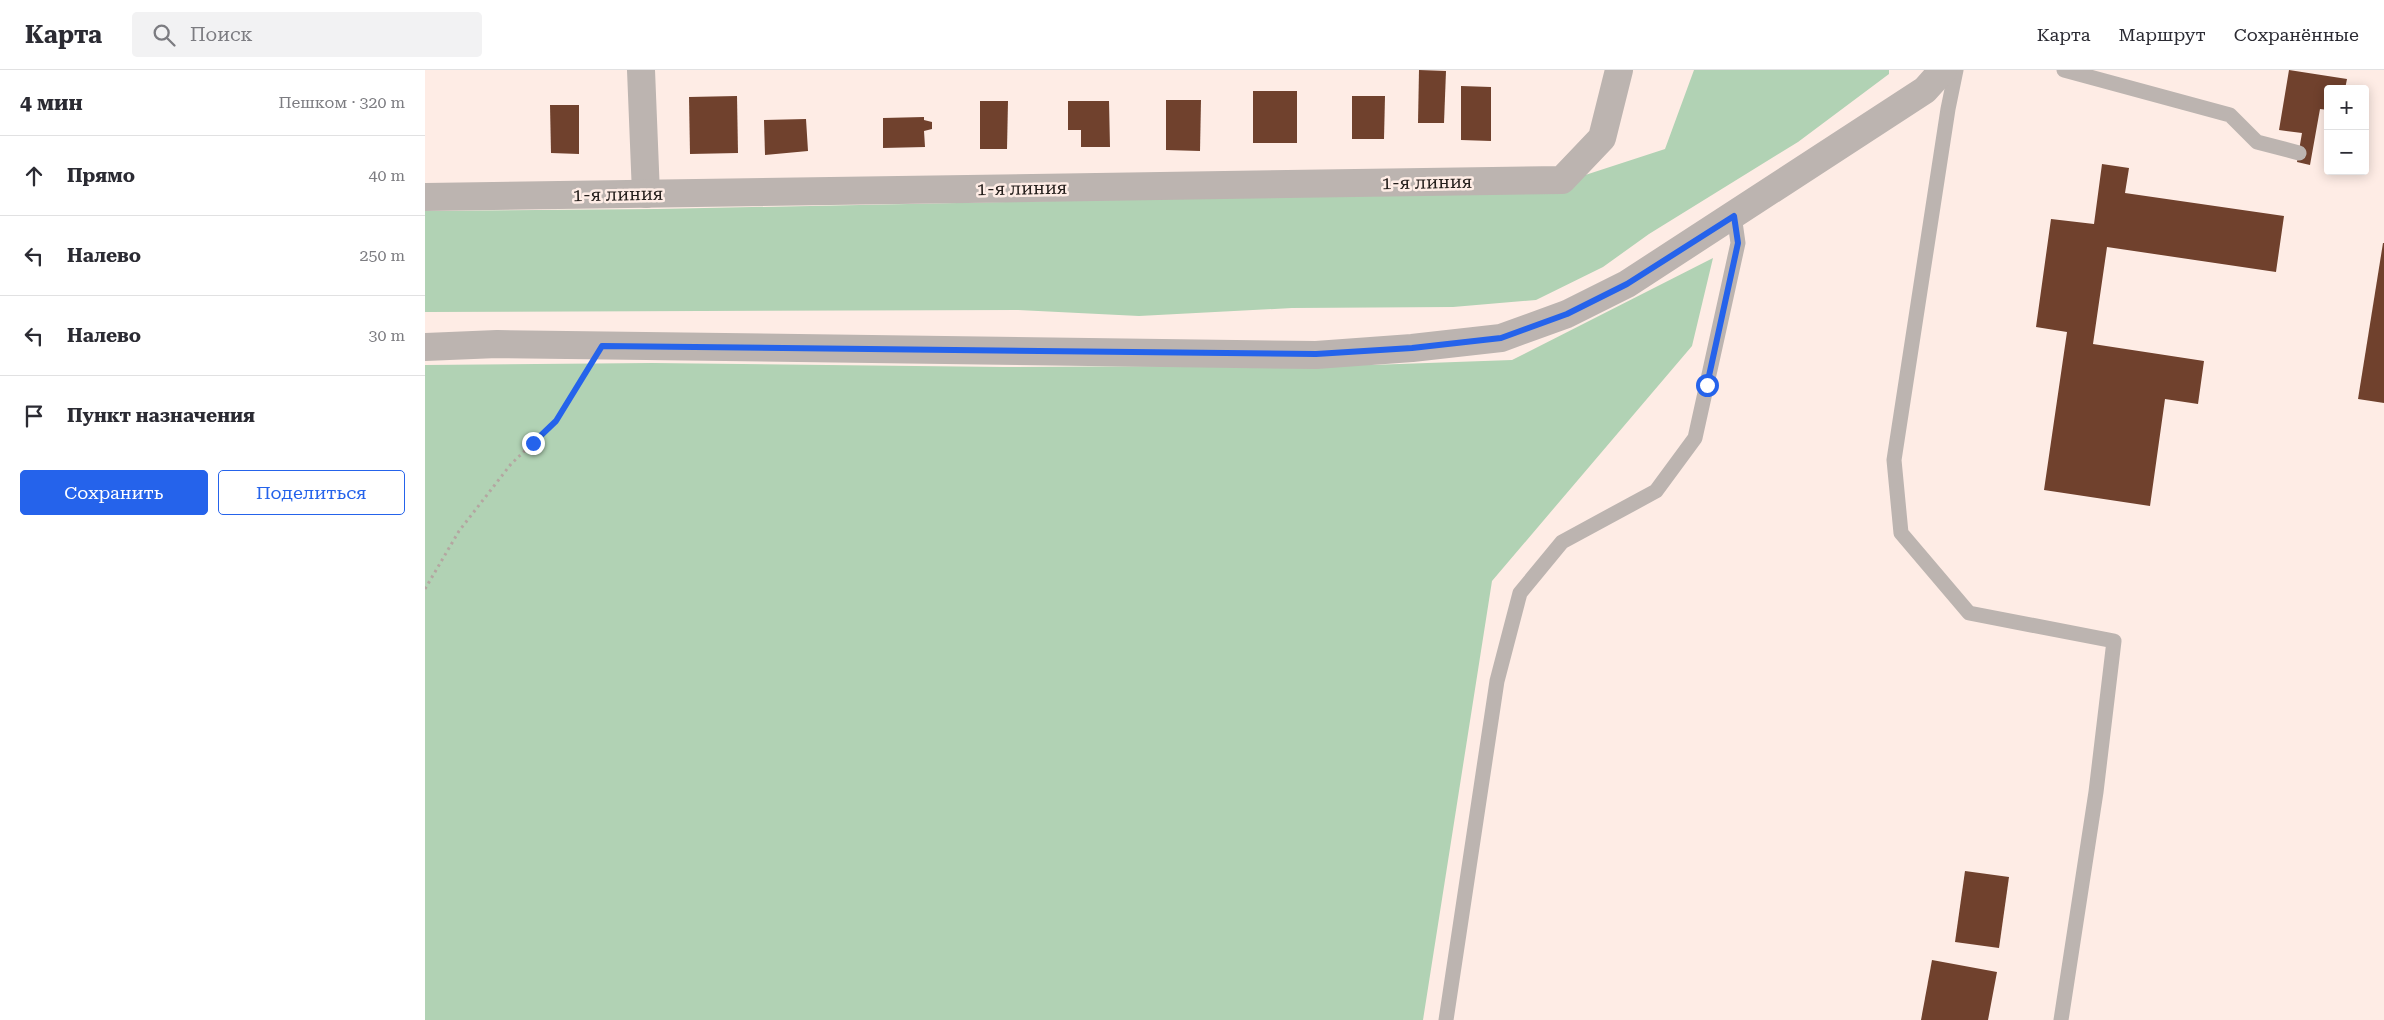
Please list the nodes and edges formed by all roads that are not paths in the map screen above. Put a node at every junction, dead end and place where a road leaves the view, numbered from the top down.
1 (641, 70) edge
2 (1619, 70) edge
3 (1943, 70) edge
4 (1956, 70) edge
5 (2064, 70) edge
6 (2299, 152) dead end
7 (646, 194) junction
8 (425, 197) edge
9 (1734, 216) junction
10 (425, 347) edge
11 (1446, 1020) edge
12 (2061, 1020) edge

1 - 7 street
2 - 7 street, 1-я линия
3 - 9 street
4 - 12 lane
5 - 6 lane
7 - 8 street, 1-я линия
9 - 10 street
9 - 11 lane

